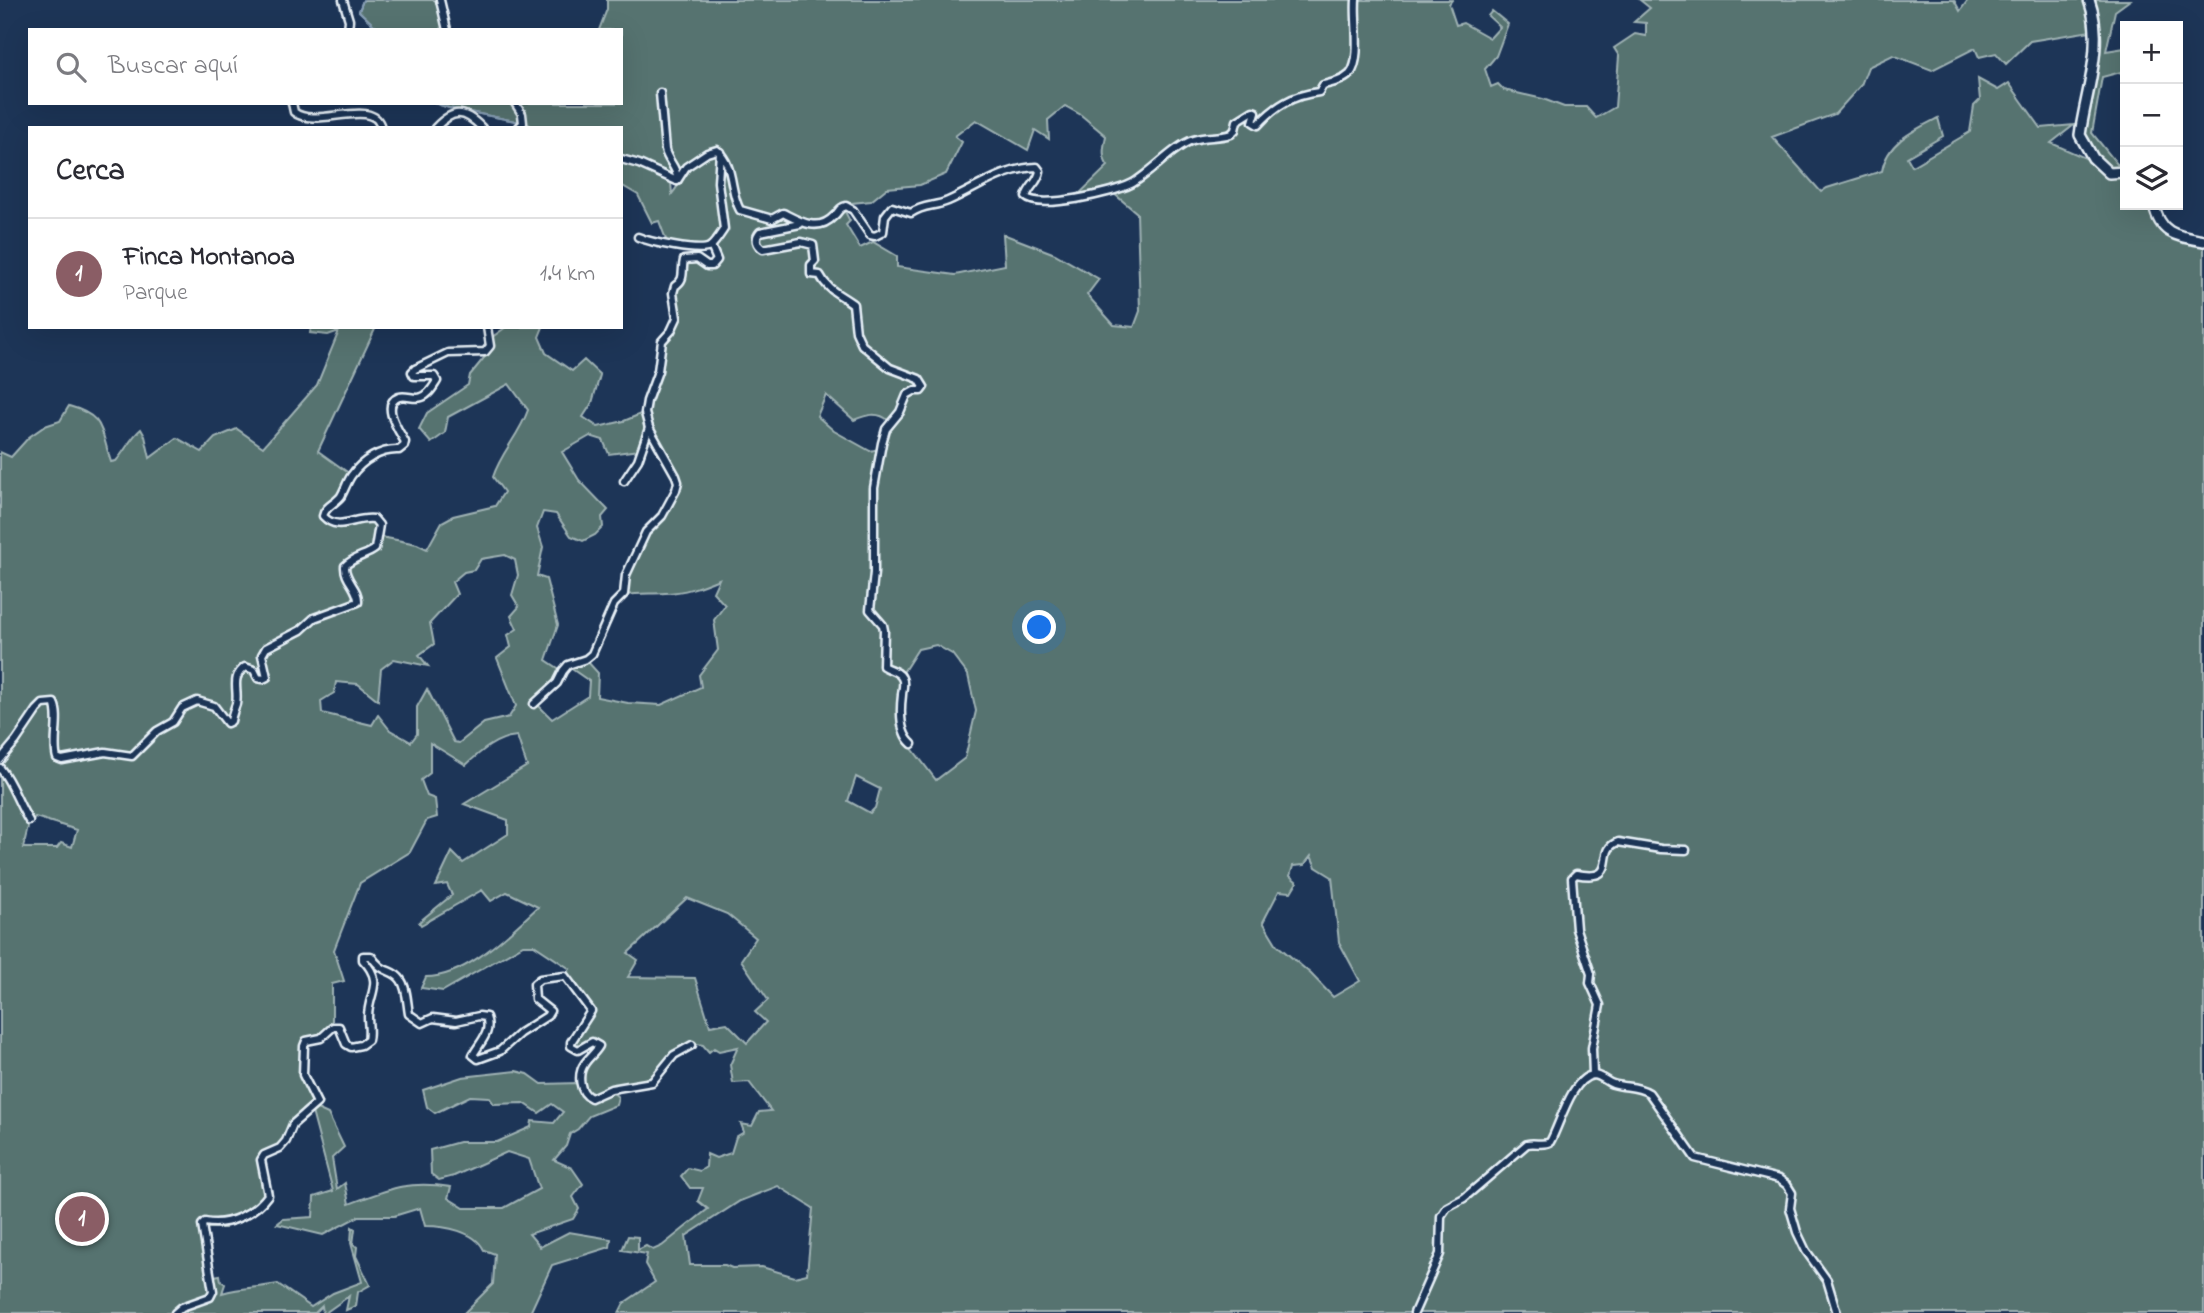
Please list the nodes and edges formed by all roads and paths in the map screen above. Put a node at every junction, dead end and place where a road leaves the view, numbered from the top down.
1 (343, 0) edge
2 (440, 0) edge
3 (1356, 0) edge
4 (2089, 0) edge
5 (348, 28) edge
6 (447, 28) edge
7 (660, 93) dead end
8 (292, 105) edge
9 (516, 105) edge
10 (521, 125) edge
11 (381, 126) edge
12 (437, 126) edge
13 (480, 126) edge
14 (720, 152) junction
15 (623, 160) edge
16 (2120, 172) edge
17 (677, 181) junction
18 (2155, 210) edge
19 (800, 224) junction
20 (638, 237) dead end
21 (2204, 241) edge
22 (710, 246) junction
23 (487, 329) edge
24 (649, 428) junction
25 (624, 481) dead end
26 (534, 704) dead end
27 (912, 744) dead end
28 (0, 760) edge
29 (0, 768) edge
30 (29, 821) dead end
31 (1686, 850) dead end
32 (692, 1045) dead end
33 (1593, 1075) junction
34 (175, 1313) edge
35 (1415, 1313) edge
36 (1836, 1313) edge

1 - 5 street
2 - 6 street
3 - 19 street
4 - 16 street
7 - 17 street
8 - 11 street
9 - 10 street
12 - 13 street
14 - 17 street
14 - 19 street
14 - 22 street
15 - 17 street
18 - 21 street
19 - 27 street
20 - 22 street
22 - 24 street
23 - 28 street
24 - 25 street
24 - 26 street
29 - 30 street
31 - 33 street
32 - 34 street
33 - 35 street
33 - 36 street

